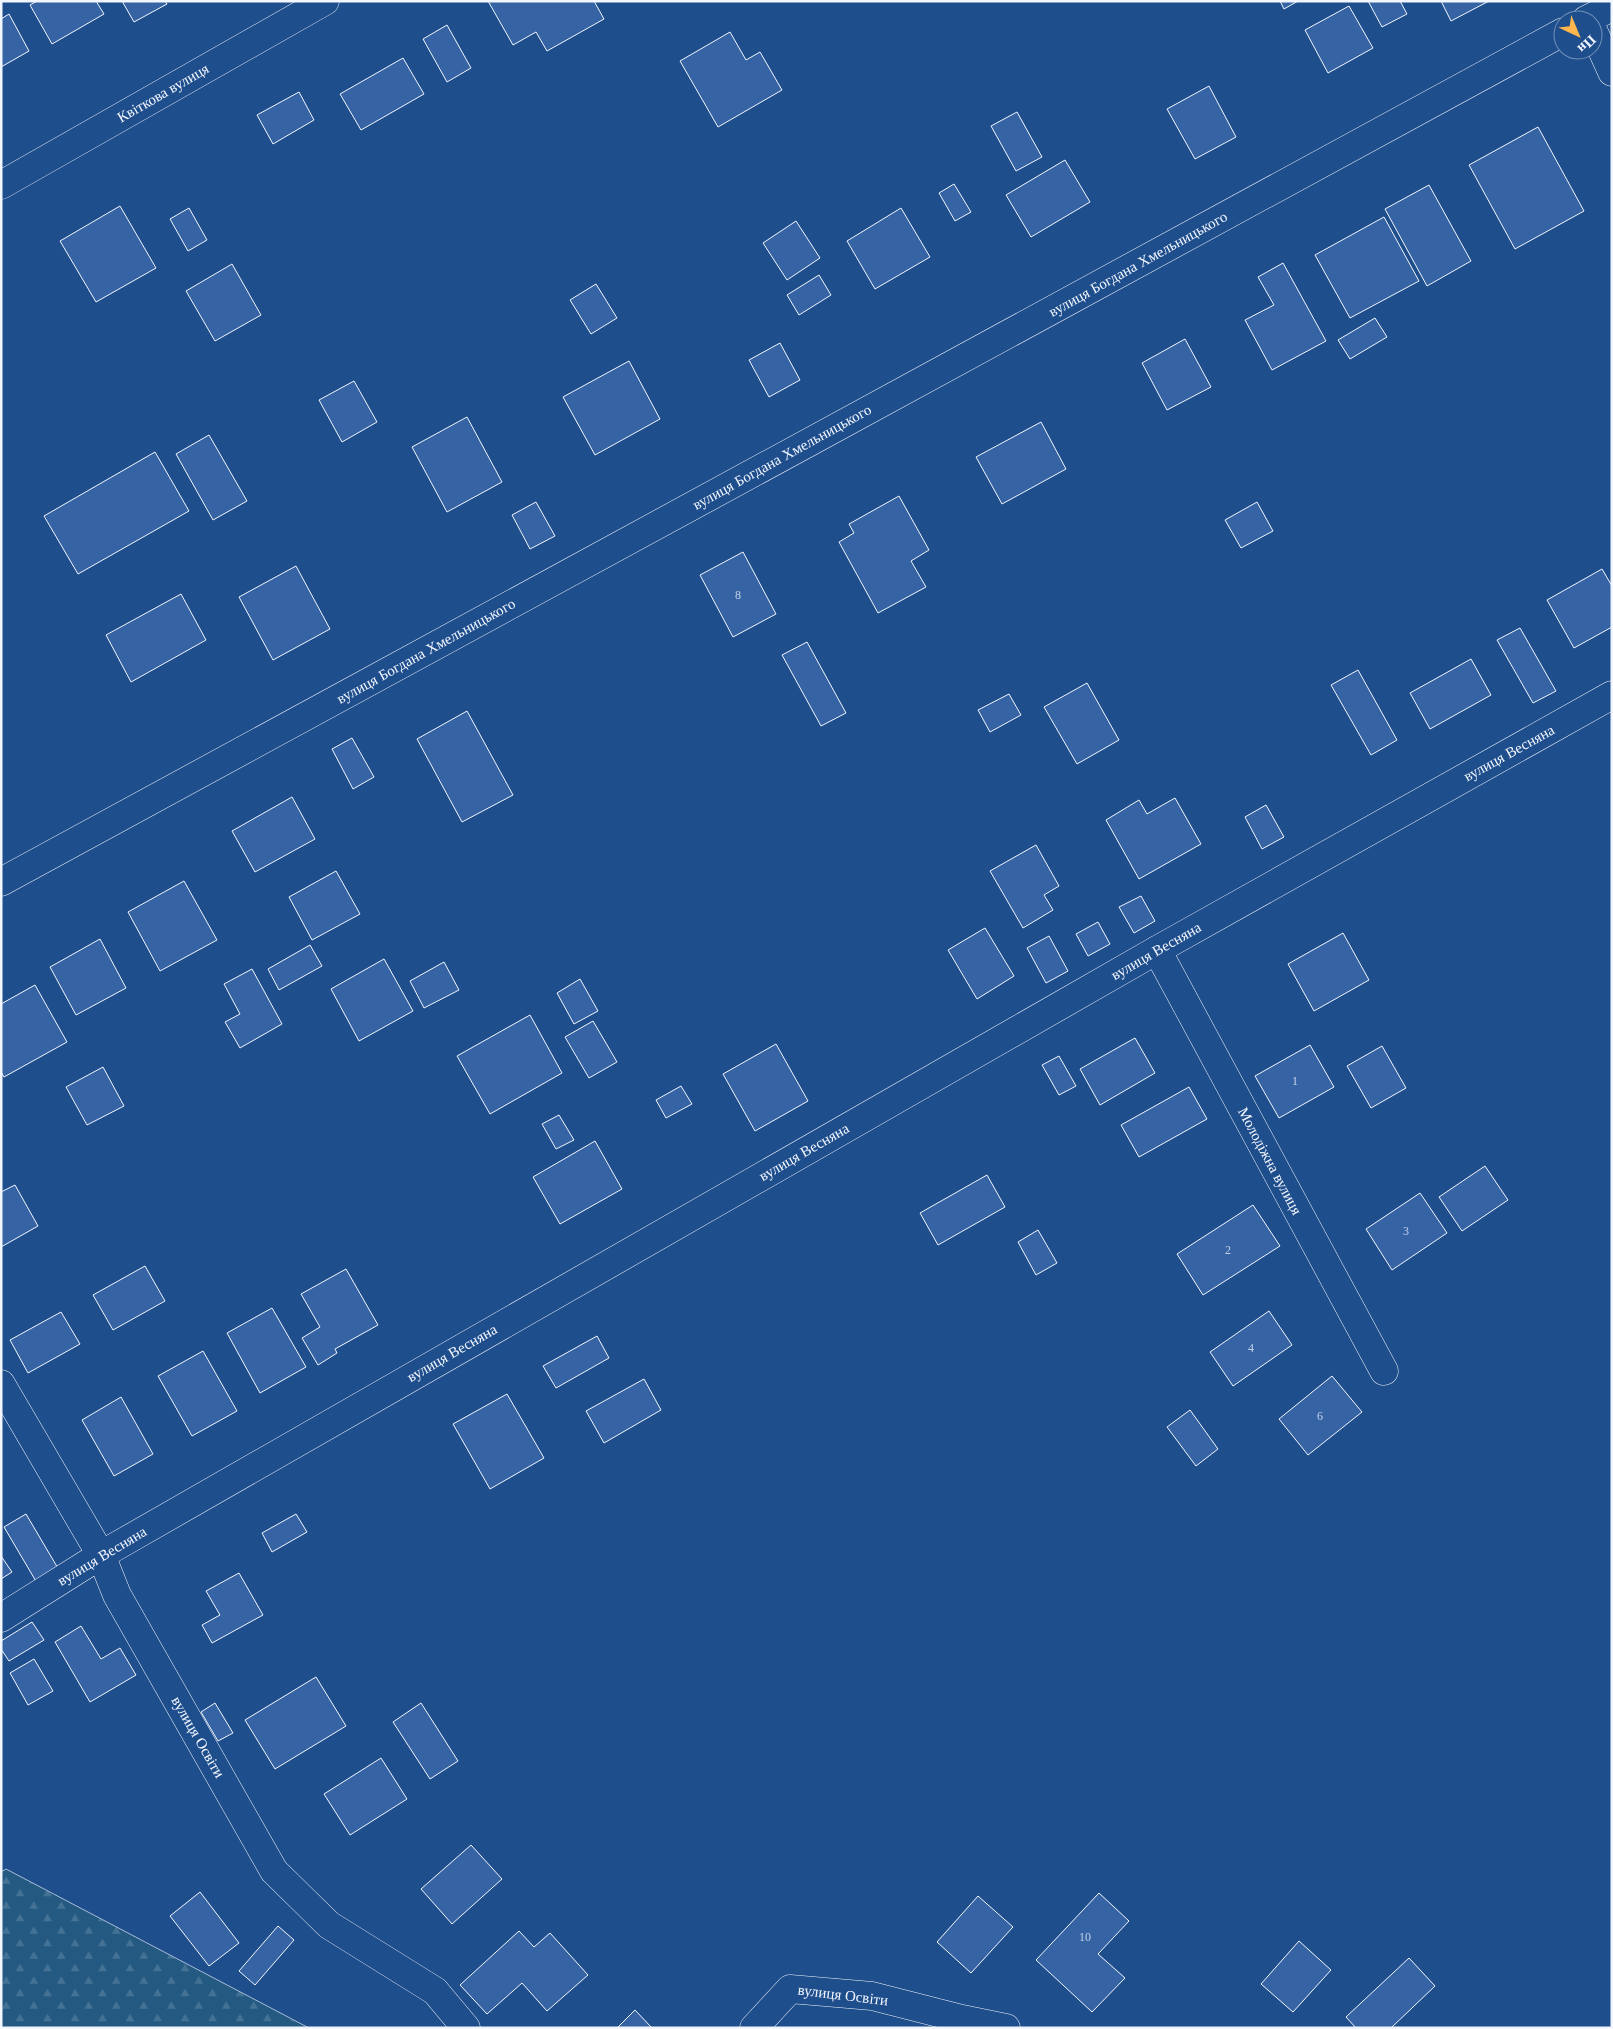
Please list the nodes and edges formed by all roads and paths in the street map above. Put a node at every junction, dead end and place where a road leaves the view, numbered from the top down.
1 (326, 1) edge
2 (1553, 37) edge
3 (1603, 48) edge
4 (1612, 72) edge
5 (1, 185) edge
6 (1612, 695) edge
7 (1, 882) edge
8 (1158, 950) junction
9 (1384, 1371) dead end
10 (1, 1384) edge
11 (101, 1555) junction
12 (1, 1618) edge
13 (466, 2028) edge
14 (754, 2028) edge
15 (1006, 2028) edge

1 - 5 street, Квіткова вулиця
2 - 7 street, вулиця Богдана Хмельницького
3 - 4 street
6 - 8 street, вулиця Весняна
8 - 9 street, Молодіжна вулиця
8 - 11 street, вулиця Весняна
10 - 11 street, вулиця Освіти
11 - 12 street, вулиця Весняна
11 - 13 street, вулиця Освіти
14 - 15 street, вулиця Освіти

